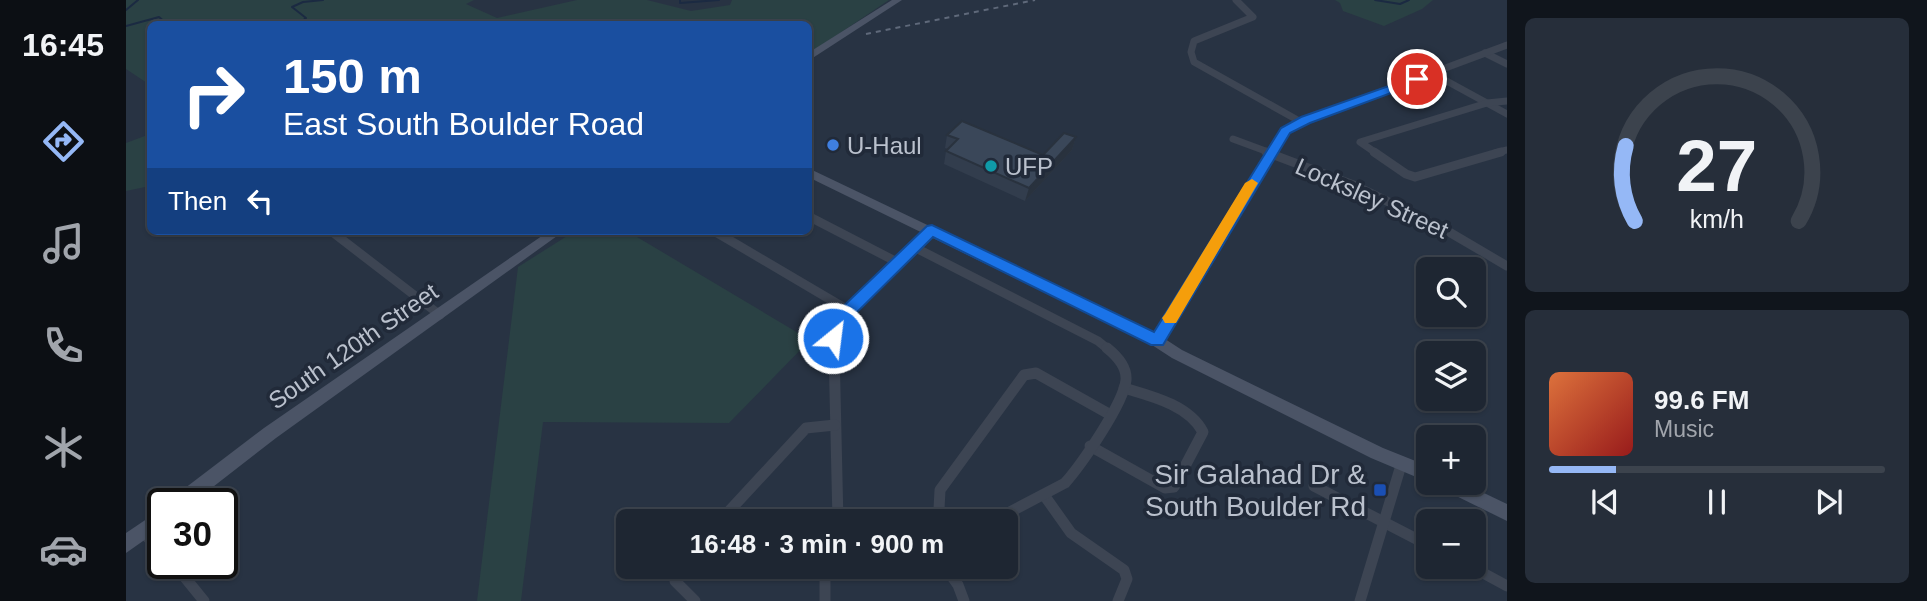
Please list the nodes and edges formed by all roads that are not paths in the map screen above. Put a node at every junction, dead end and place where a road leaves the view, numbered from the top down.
1 (898, 0) edge
2 (1236, 0) edge
3 (1507, 45) edge
4 (1485, 54) junction
5 (812, 55) edge
6 (1507, 64) edge
7 (1432, 73) junction
8 (1507, 101) edge
9 (1487, 103) junction
10 (1507, 114) edge
11 (1301, 122) junction
12 (1233, 139) dead end
13 (1507, 150) edge
14 (1270, 153) junction
15 (812, 169) edge
16 (812, 218) edge
17 (932, 230) junction
18 (336, 235) edge
19 (552, 235) edge
20 (721, 235) edge
21 (912, 246) junction
22 (897, 262) junction
23 (1507, 266) edge
24 (848, 310) junction
25 (440, 315) junction
26 (1157, 341) junction
27 (1125, 388) junction
28 (1110, 414) junction
29 (835, 425) junction
30 (1090, 446) junction
31 (1402, 462) junction
32 (1416, 468) edge
33 (1314, 486) dead end
34 (199, 488) edge
35 (1044, 495) junction
36 (1470, 495) edge
37 (731, 509) edge
38 (838, 509) edge
39 (939, 509) edge
40 (1017, 509) edge
41 (1507, 513) edge
42 (1385, 523) junction
43 (147, 528) edge
44 (142, 532) junction
45 (147, 537) edge
46 (1416, 539) edge
47 (126, 544) edge
48 (1486, 575) edge
49 (188, 579) edge
50 (675, 579) edge
51 (825, 579) edge
52 (954, 579) edge
53 (1507, 586) edge
54 (204, 601) edge
55 (695, 601) edge
56 (825, 601) edge
57 (964, 601) edge
58 (1118, 601) edge
59 (1360, 601) edge

1 - 5 main road
2 - 11 street
3 - 4 street
4 - 6 street
4 - 7 street
7 - 9 street
7 - 11 street
8 - 9 street
9 - 10 street
9 - 13 street
11 - 14 street
12 - 14 street, Locksley Street
14 - 23 street, Locksley Street
14 - 26 street
15 - 17 main road
16 - 22 street
17 - 21 street
17 - 26 main road
18 - 25 street
19 - 25 main road, South 120th Street
20 - 24 street
21 - 22 street
21 - 27 street
22 - 24 street
24 - 29 street
25 - 34 main road, South 120th Street
26 - 31 main road
27 - 28 street
27 - 30 street
28 - 30 street
28 - 39 street
29 - 37 street
29 - 38 street
30 - 35 street
31 - 32 main road
31 - 42 street
33 - 42 street
35 - 40 street
35 - 58 street
36 - 41 main road
42 - 46 street
42 - 59 street
43 - 44 main road
44 - 45 street
44 - 47 main road
48 - 53 street
49 - 54 street
50 - 55 street
51 - 56 street
52 - 57 street

